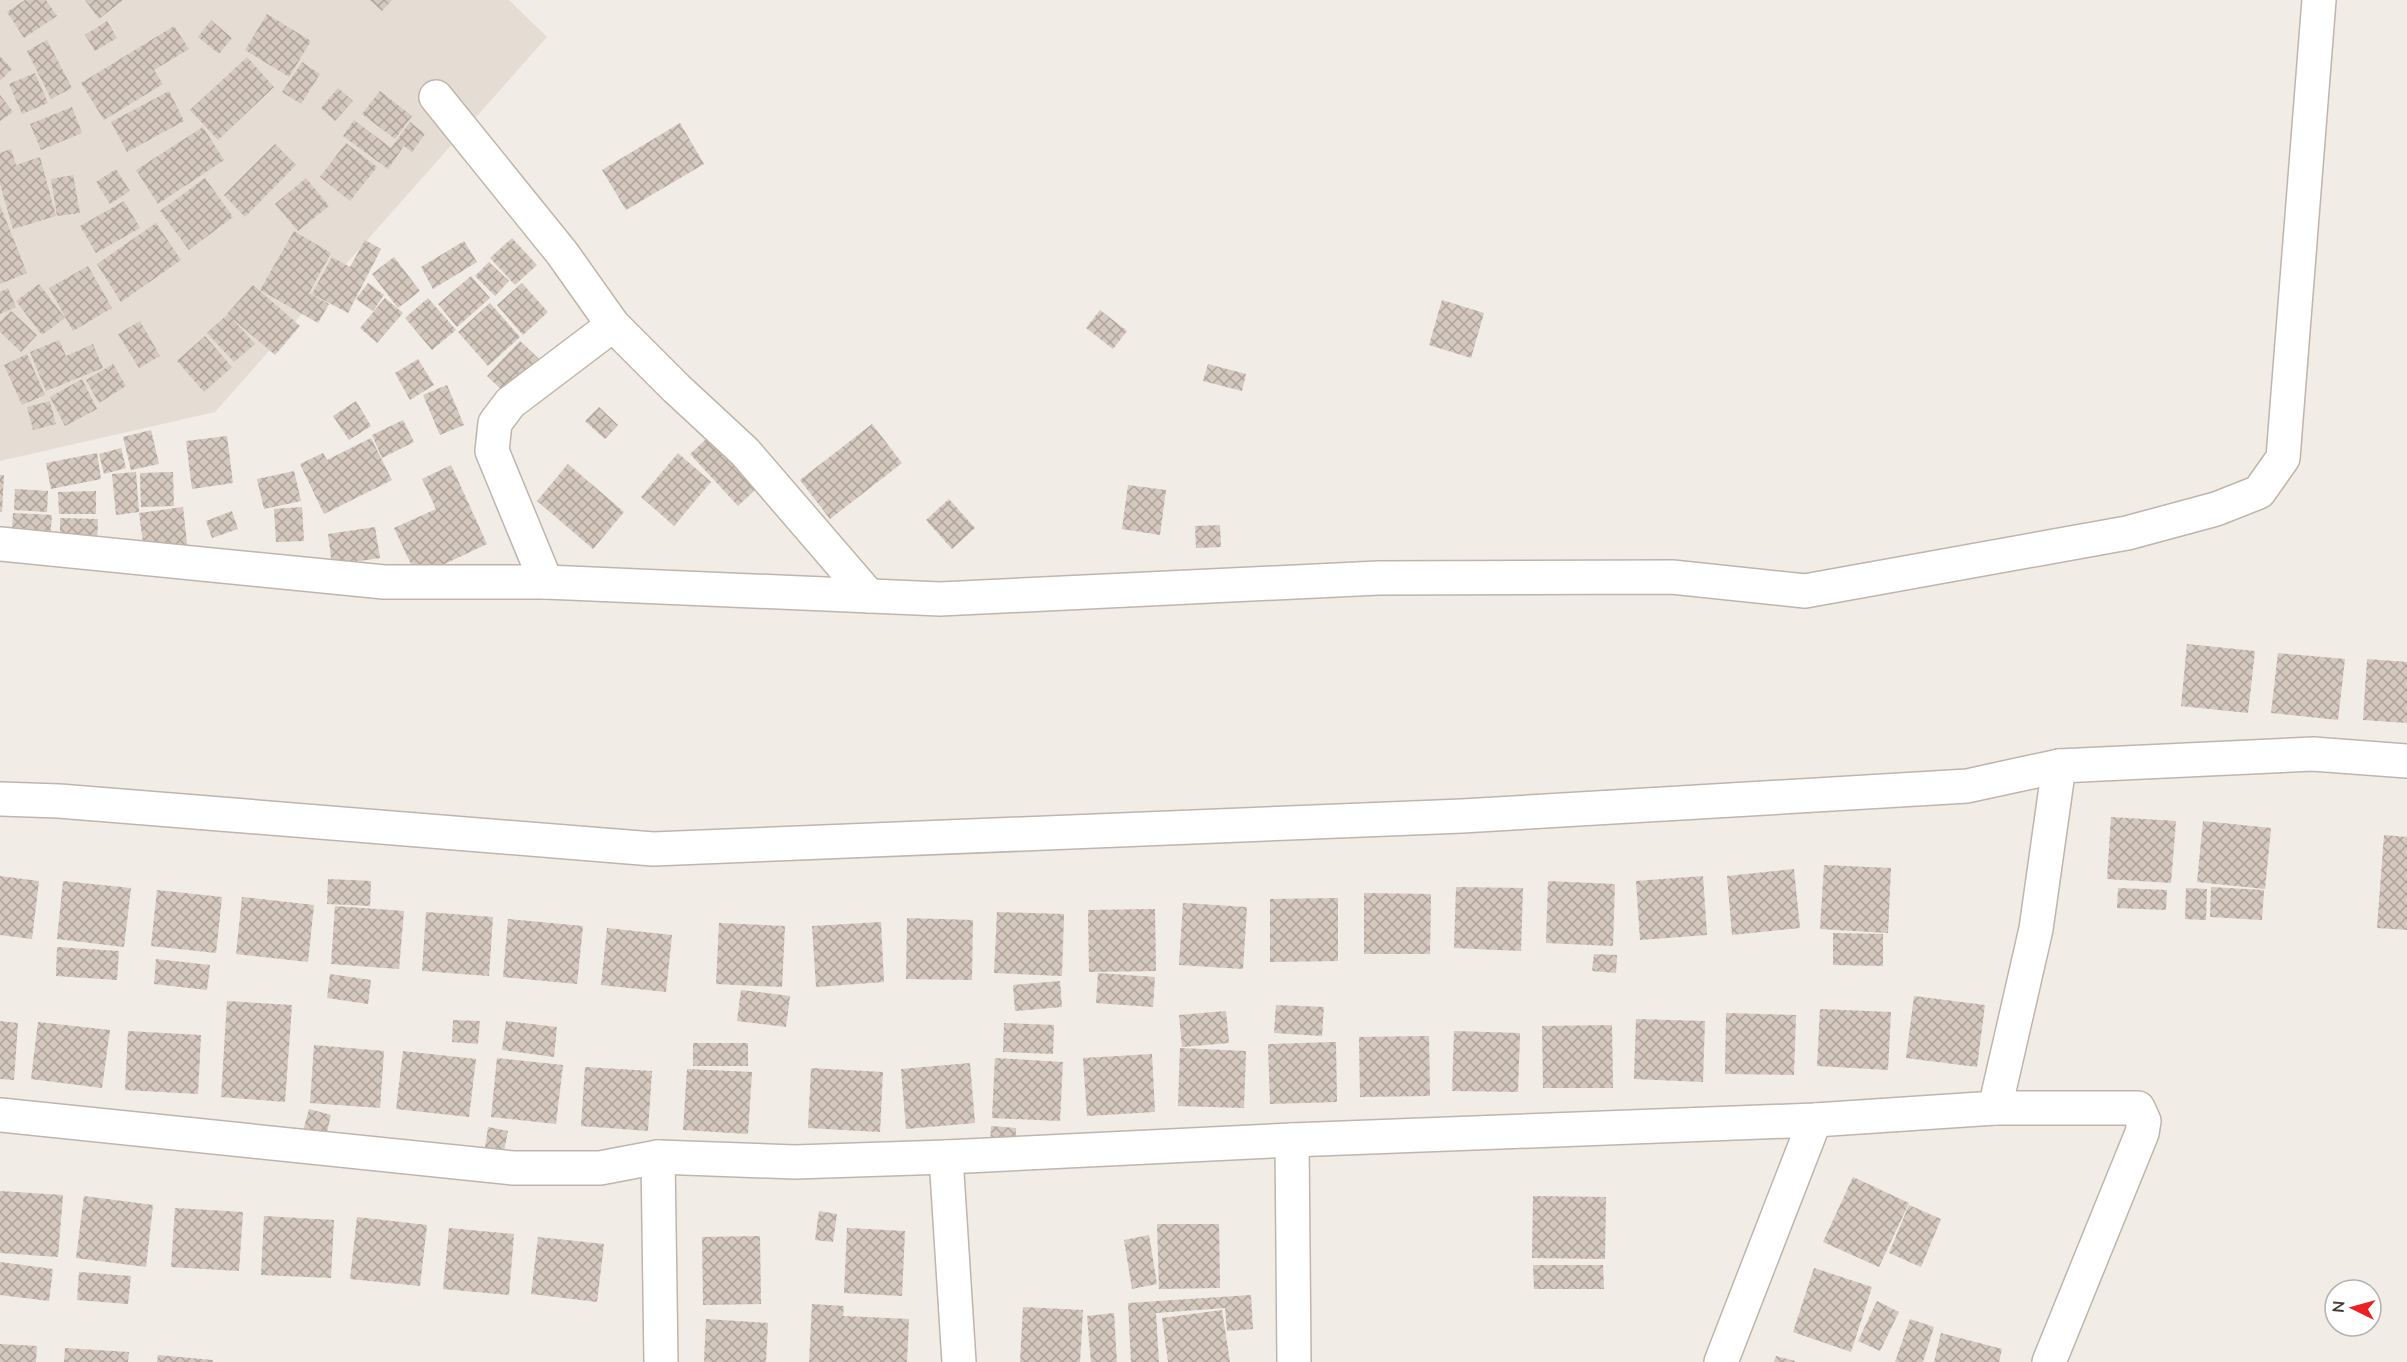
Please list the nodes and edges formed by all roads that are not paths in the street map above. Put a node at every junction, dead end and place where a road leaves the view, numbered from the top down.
1 (2319, 0) edge
2 (436, 97) dead end
3 (613, 324) junction
4 (0, 544) edge
5 (546, 582) junction
6 (868, 596) junction
7 (2407, 761) edge
8 (2059, 766) junction
9 (0, 799) edge
10 (1995, 1108) junction
11 (0, 1115) edge
12 (1815, 1120) junction
13 (1292, 1140) junction
14 (946, 1157) junction
15 (658, 1158) junction
16 (661, 1362) edge
17 (959, 1362) edge
18 (1294, 1362) edge
19 (1721, 1362) edge
20 (2049, 1362) edge

1 - 6 street
2 - 3 street
3 - 5 street
3 - 6 street
4 - 5 street
5 - 6 street
7 - 8 street
8 - 9 street
8 - 10 street
10 - 12 street
10 - 20 street
11 - 15 street
12 - 13 street
12 - 19 street
13 - 14 street
13 - 18 street
14 - 15 street
14 - 17 street
15 - 16 street

